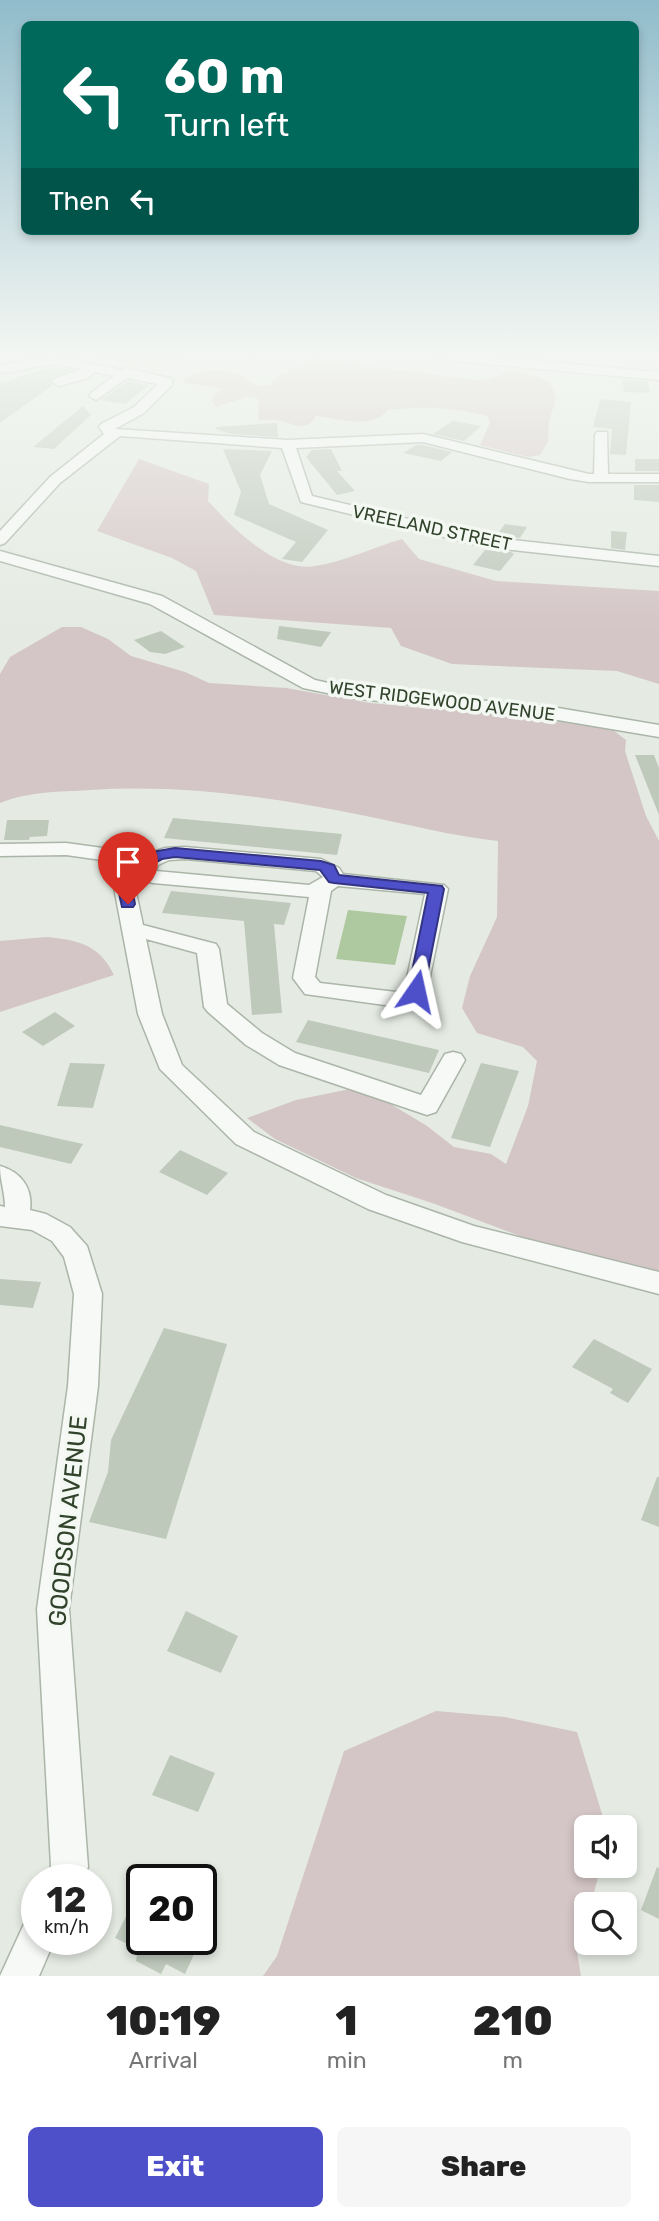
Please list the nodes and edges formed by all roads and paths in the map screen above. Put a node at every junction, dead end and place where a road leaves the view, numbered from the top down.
1 (94, 448) edge
2 (289, 448) edge
3 (464, 448) edge
4 (602, 448) edge
5 (601, 478) junction
6 (659, 478) edge
7 (0, 540) edge
8 (0, 556) edge
9 (659, 561) edge
10 (659, 731) edge
11 (0, 850) edge
12 (118, 857) junction
13 (327, 884) junction
14 (133, 929) junction
15 (453, 1060) dead end
16 (0, 1175) edge
17 (8, 1217) edge
18 (659, 1283) edge
19 (70, 1864) edge
20 (29, 1955) edge
21 (19, 1976) edge

1 - 7 street
2 - 9 street, VREELAND STREET
3 - 5 street
4 - 5 street
5 - 6 street
8 - 10 street, WEST RIDGEWOOD AVENUE
11 - 12 street
12 - 13 street
12 - 14 street
13 - 13 street
14 - 15 street
14 - 18 street
16 - 17 street
17 - 19 street, GOODSON AVENUE
20 - 21 street

